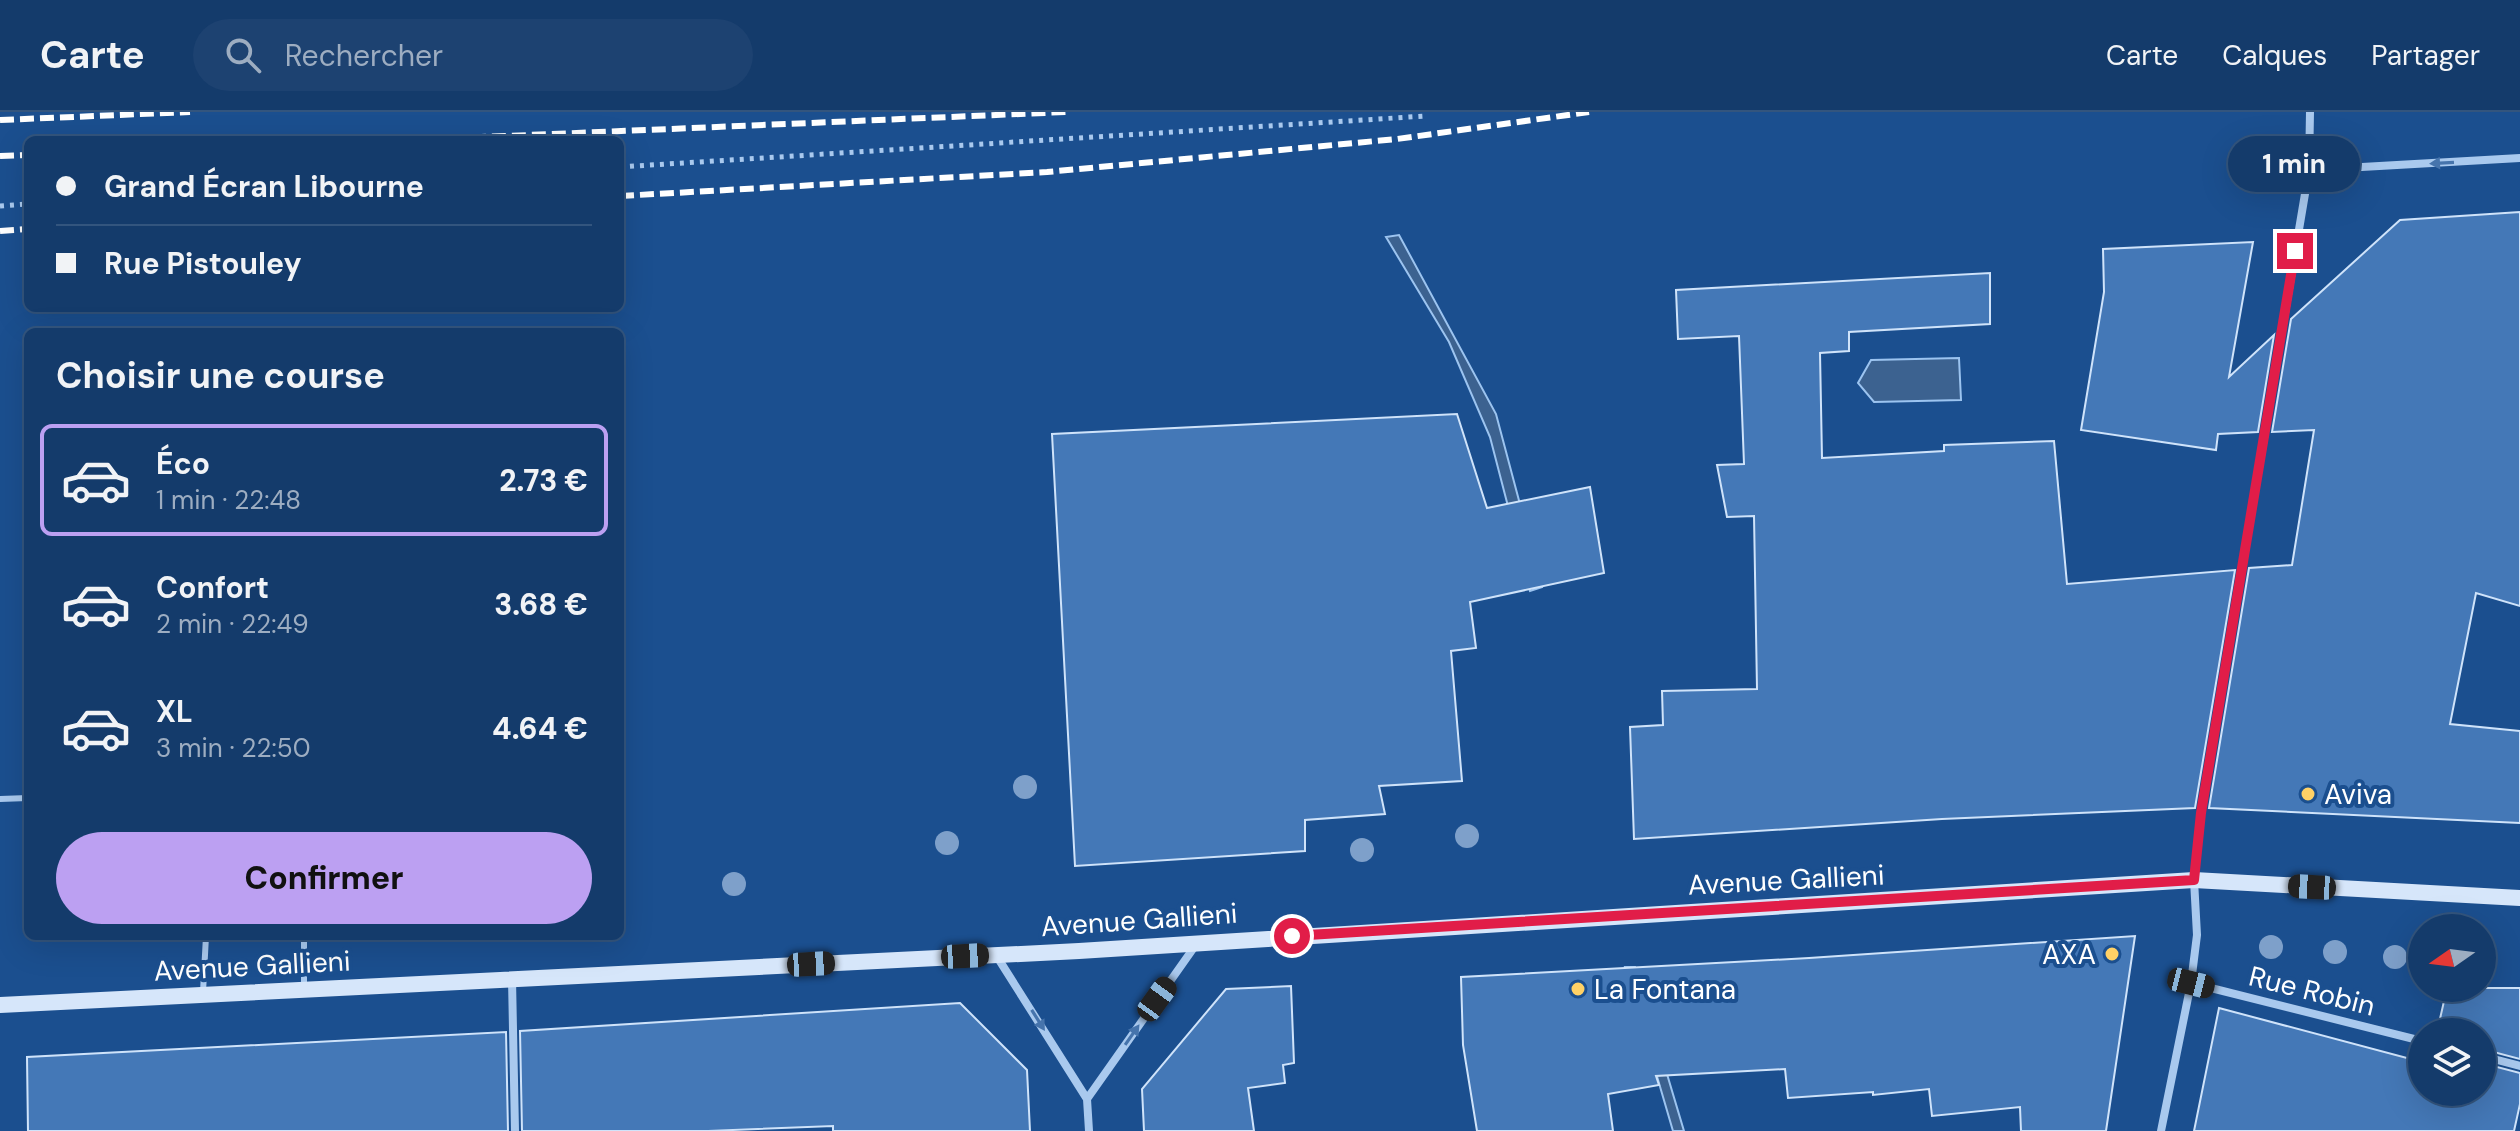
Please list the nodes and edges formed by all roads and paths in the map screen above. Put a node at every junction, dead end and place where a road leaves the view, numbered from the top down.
1 (2310, 112) edge
2 (1426, 116) dead end
3 (2520, 158) edge
4 (624, 167) edge
5 (2309, 170) junction
6 (24, 204) edge
7 (0, 206) edge
8 (24, 798) edge
9 (0, 799) edge
10 (2194, 880) junction
11 (2520, 898) edge
12 (206, 940) edge
13 (304, 940) edge
14 (1198, 942) junction
15 (996, 955) junction
16 (512, 979) junction
17 (2191, 983) junction
18 (304, 989) junction
19 (203, 995) junction
20 (0, 1005) edge
21 (2408, 1037) edge
22 (2496, 1060) edge
23 (2520, 1066) edge
24 (1087, 1099) junction
25 (515, 1131) edge
26 (1089, 1131) edge
27 (2161, 1131) edge

1 - 5 street
2 - 4 path
3 -> 5 street
5 - 10 street
6 - 7 path
8 - 9 lane
10 - 11 main road, Avenue Gallieni
10 - 14 main road, Avenue Gallieni
10 - 17 street
12 - 19 lane
13 - 18 lane
14 - 15 main road, Avenue Gallieni
24 -> 14 street
15 - 16 main road, Avenue Gallieni
15 -> 24 street
16 - 18 main road, Avenue Gallieni
16 - 25 street
17 - 21 street, Rue Robin
17 - 27 street
18 - 19 main road, Avenue Gallieni
19 - 20 main road, Avenue Gallieni
22 - 23 street
24 - 26 street

